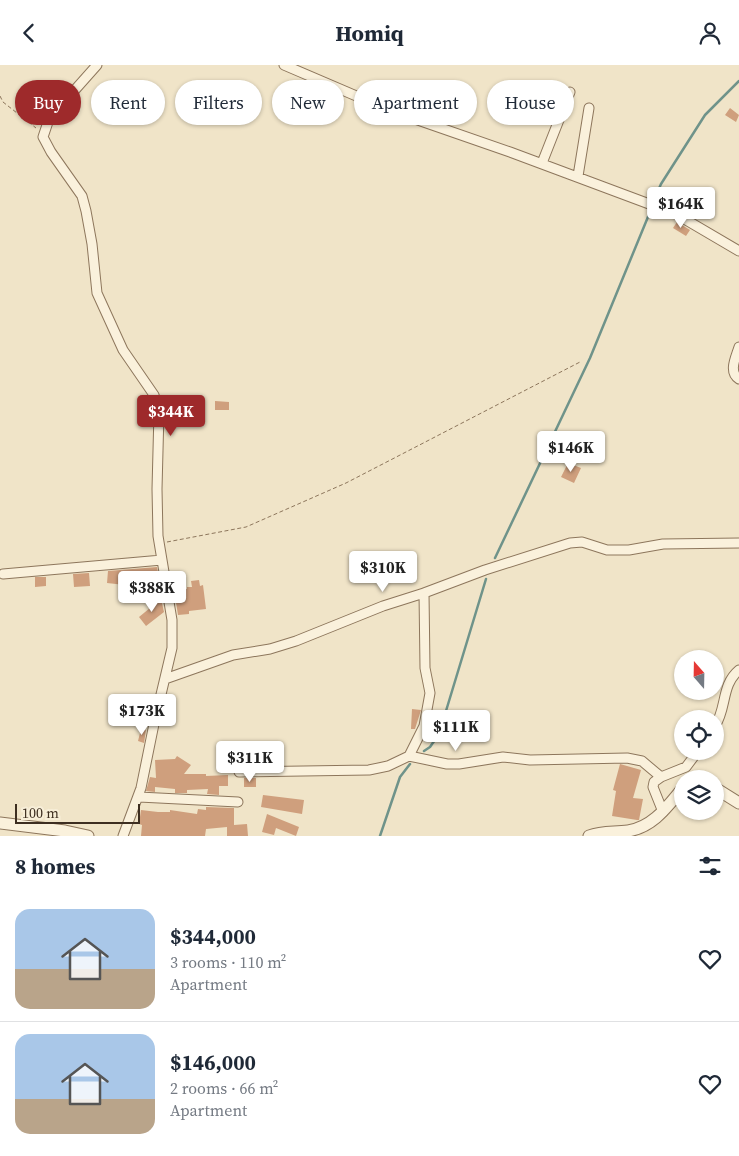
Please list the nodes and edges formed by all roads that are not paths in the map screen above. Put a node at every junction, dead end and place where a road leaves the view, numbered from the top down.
1 (97, 65) edge
2 (284, 65) edge
3 (589, 108) dead end
4 (557, 125) edge
5 (542, 163) junction
6 (578, 176) junction
7 (739, 251) edge
8 (739, 347) edge
9 (739, 379) edge
10 (739, 543) edge
11 (162, 560) junction
12 (3, 574) dead end
13 (424, 593) junction
14 (739, 670) edge
15 (165, 679) junction
16 (722, 710) edge
17 (409, 756) junction
18 (691, 760) edge
19 (239, 772) dead end
20 (661, 777) junction
21 (724, 794) edge
22 (139, 797) junction
23 (674, 799) edge
24 (238, 802) dead end
25 (739, 803) edge
26 (663, 812) junction
27 (0, 823) edge
28 (88, 836) edge
29 (123, 836) edge
30 (589, 836) edge

1 - 11 street
2 - 5 street
3 - 6 street
4 - 5 street
5 - 6 street
6 - 7 street
8 - 9 street
10 - 13 street
11 - 12 street
11 - 15 street
13 - 15 street
13 - 17 street
14 - 16 street
15 - 22 street
17 - 19 street
17 - 20 street
18 - 20 street
20 - 26 street
21 - 25 street
22 - 24 street
22 - 29 street
23 - 26 street
26 - 30 street
27 - 28 street

